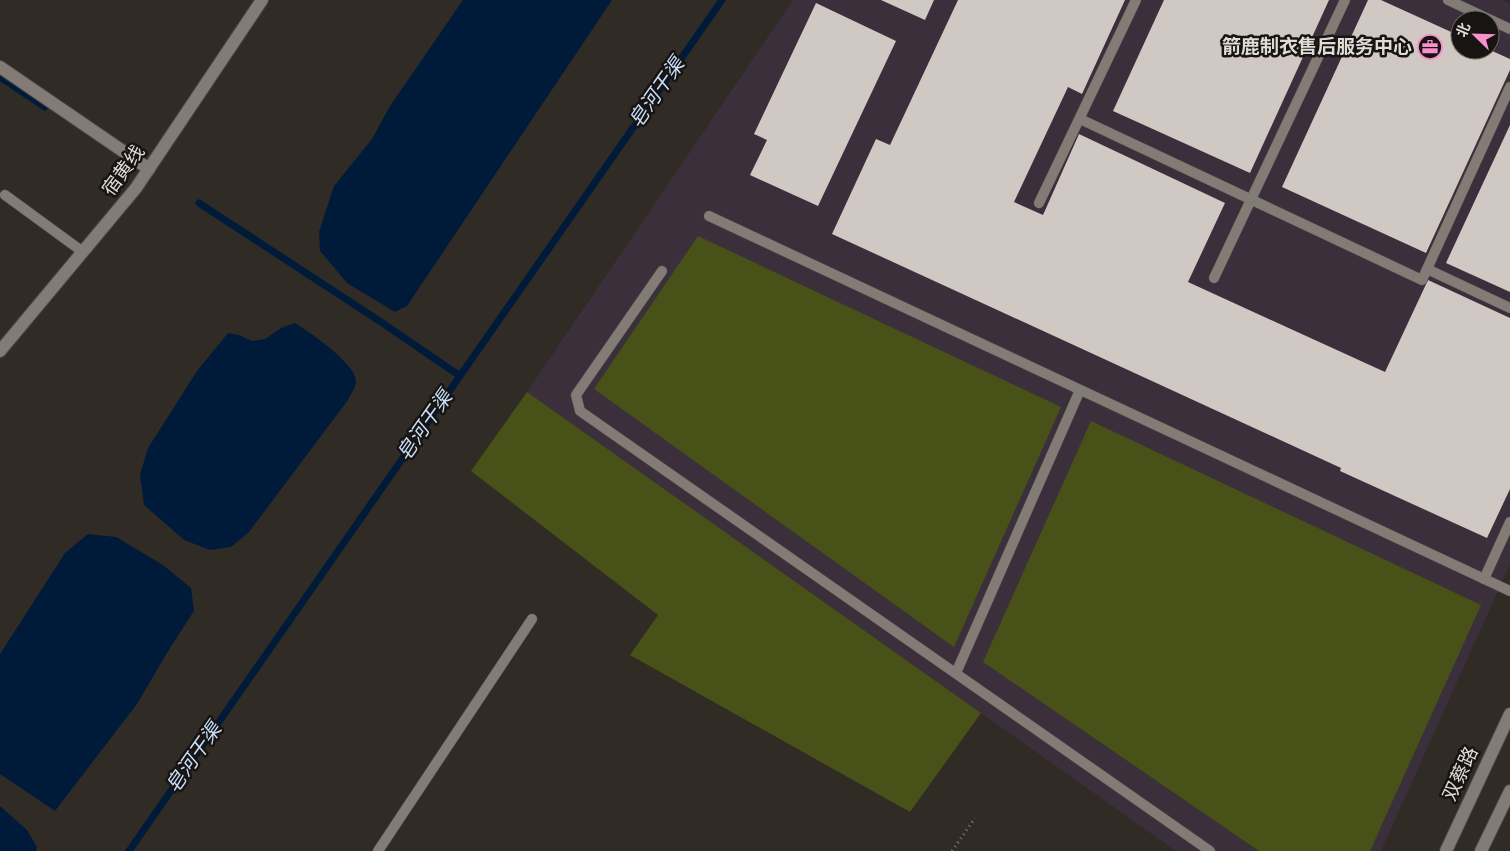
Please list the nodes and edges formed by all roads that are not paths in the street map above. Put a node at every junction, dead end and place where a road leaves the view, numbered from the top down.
1 (262, 0) edge
2 (1136, 0) edge
3 (1346, 0) edge
4 (1448, 0) edge
5 (1510, 29) edge
6 (0, 66) edge
7 (1510, 87) edge
8 (1080, 119) junction
9 (149, 169) junction
10 (6, 195) dead end
11 (1251, 200) junction
12 (1039, 204) dead end
13 (709, 216) dead end
14 (83, 252) junction
15 (1427, 269) junction
16 (662, 271) dead end
17 (1214, 278) dead end
18 (1510, 308) edge
19 (0, 352) edge
20 (1080, 390) junction
21 (1510, 522) edge
22 (1484, 579) junction
23 (1510, 591) edge
24 (532, 619) dead end
25 (956, 673) junction
26 (1510, 714) edge
27 (1510, 791) edge
28 (378, 851) edge
29 (1210, 851) edge
30 (1446, 851) edge
31 (1481, 851) edge

1 - 9 main road, 宿黄线
2 - 8 lane
3 - 11 lane
4 - 5 lane
6 - 9 main road
7 - 15 lane
8 - 11 lane
8 - 12 lane
9 - 14 main road, 宿黄线
10 - 14 lane
11 - 15 lane
11 - 17 lane
13 - 20 lane
14 - 19 main road, 宿黄线
15 - 18 lane
16 - 25 lane
20 - 22 lane
20 - 25 lane
21 - 22 lane
22 - 23 lane
24 - 28 lane
25 - 29 lane
26 - 30 main road, 双蔡路
27 - 31 main road

